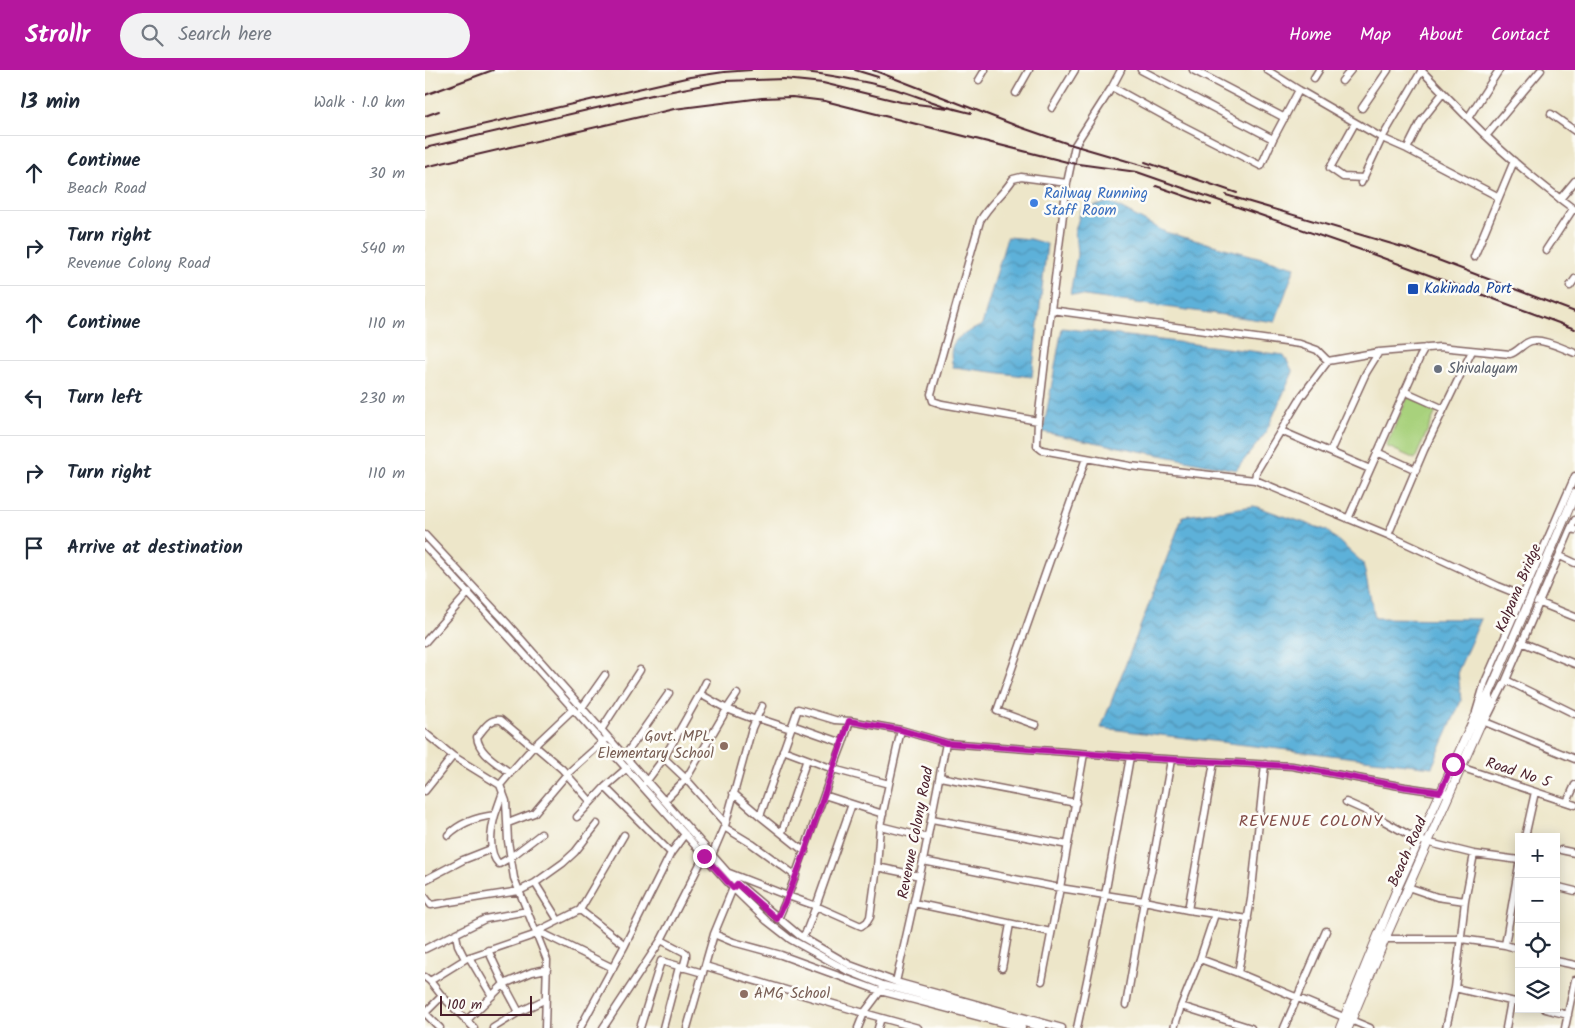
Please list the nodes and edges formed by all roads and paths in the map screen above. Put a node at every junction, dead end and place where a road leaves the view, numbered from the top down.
1 (985, 70) edge
2 (1029, 70) edge
3 (1075, 70) edge
4 (1121, 70) edge
5 (1141, 70) edge
6 (1193, 70) edge
7 (1267, 70) edge
8 (1319, 70) edge
9 (1351, 70) edge
10 (1388, 70) edge
11 (1421, 70) edge
12 (1498, 70) edge
13 (1541, 70) edge
14 (1314, 78) dead end
15 (979, 80) dead end
16 (1342, 81) dead end
17 (1112, 87) junction
18 (1299, 90) junction
19 (1443, 92) junction
20 (1016, 93) dead end
21 (1052, 108) dead end
22 (1362, 108) dead end
23 (1551, 114) dead end
24 (1285, 118) junction
25 (1468, 118) junction
26 (1355, 122) junction
27 (1575, 131) edge
28 (1486, 136) junction
29 (1382, 138) junction
30 (1273, 139) junction
31 (1407, 148) junction
32 (1515, 162) junction
33 (1575, 181) edge
34 (1067, 183) junction
35 (1499, 197) junction
36 (1560, 199) junction
37 (1574, 210) edge
38 (1546, 250) dead end
39 (1474, 257) dead end
40 (1575, 279) edge
41 (1570, 286) dead end
42 (1051, 310) junction
43 (1425, 348) junction
44 (1472, 351) junction
45 (1379, 352) junction
46 (1575, 353) edge
47 (1328, 360) junction
48 (1404, 391) junction
49 (1444, 409) junction
50 (1038, 421) junction
51 (1281, 431) junction
52 (1330, 452) junction
53 (1377, 452) junction
54 (1086, 458) junction
55 (1370, 469) junction
56 (1416, 470) junction
57 (1575, 476) edge
58 (1255, 480) junction
59 (1575, 494) edge
60 (1348, 518) junction
61 (1575, 520) edge
62 (1573, 529) edge
63 (425, 535) edge
64 (1388, 535) junction
65 (425, 546) edge
66 (1560, 556) junction
67 (1575, 563) edge
68 (469, 592) junction
69 (1528, 598) junction
70 (1539, 603) junction
71 (1575, 618) edge
72 (425, 642) edge
73 (1521, 642) junction
74 (1575, 664) edge
75 (640, 670) dead end
76 (605, 675) dead end
77 (1506, 680) junction
78 (705, 682) dead end
79 (669, 693) dead end
80 (700, 694) junction
81 (737, 694) dead end
82 (1489, 694) junction
83 (762, 706) dead end
84 (581, 709) junction
85 (573, 710) junction
86 (727, 710) junction
87 (1575, 714) edge
88 (1475, 717) junction
89 (756, 719) junction
90 (849, 721) junction
91 (1485, 722) junction
92 (1036, 725) dead end
93 (791, 727) junction
94 (1478, 728) junction
95 (601, 730) junction
96 (901, 730) junction
97 (425, 733) edge
98 (605, 740) junction
99 (843, 742) junction
100 (946, 743) junction
101 (534, 746) junction
102 (783, 750) junction
103 (1085, 754) junction
104 (453, 756) junction
105 (1130, 757) junction
106 (624, 758) junction
107 (664, 758) junction
108 (807, 759) junction
109 (1575, 759) edge
110 (1171, 760) junction
111 (1214, 762) junction
112 (1265, 764) junction
113 (1457, 766) junction
114 (627, 768) junction
115 (833, 768) junction
116 (510, 773) junction
117 (568, 775) junction
118 (940, 777) junction
119 (686, 779) junction
120 (646, 782) junction
121 (889, 784) junction
122 (1575, 785) edge
123 (501, 788) junction
124 (605, 788) junction
125 (425, 791) edge
126 (1440, 792) junction
127 (1535, 792) junction
128 (733, 793) junction
129 (1449, 794) junction
130 (824, 795) junction
131 (664, 801) junction
132 (591, 802) junction
133 (1346, 802) dead end
134 (1567, 802) junction
135 (1076, 803) junction
136 (852, 804) junction
137 (1575, 805) edge
138 (883, 814) junction
139 (495, 815) junction
140 (760, 816) junction
141 (577, 817) dead end
142 (932, 819) junction
143 (508, 823) junction
144 (597, 824) dead end
145 (725, 825) junction
146 (880, 826) junction
147 (782, 832) junction
148 (1526, 833) edge
149 (541, 834) dead end
150 (685, 834) junction
151 (448, 835) dead end
152 (624, 835) dead end
153 (928, 838) junction
154 (1418, 840) junction
155 (1428, 842) junction
156 (1068, 844) junction
157 (491, 849) junction
158 (1561, 850) dead end
159 (805, 852) junction
160 (671, 853) junction
161 (1575, 853) edge
162 (1474, 854) junction
163 (713, 855) junction
164 (704, 856) junction
165 (511, 857) junction
166 (1515, 859) edge
167 (923, 861) junction
168 (877, 867) junction
169 (728, 872) junction
170 (796, 876) junction
171 (920, 876) junction
172 (1517, 878) edge
173 (425, 880) edge
174 (535, 882) junction
175 (735, 886) junction
176 (1408, 887) junction
177 (1560, 887) edge
178 (1060, 888) junction
179 (519, 891) junction
180 (1575, 891) edge
181 (1105, 895) junction
182 (425, 896) edge
183 (788, 896) junction
184 (1144, 901) junction
185 (1465, 901) junction
186 (914, 903) junction
187 (428, 906) edge
188 (816, 906) junction
189 (580, 910) junction
190 (1188, 910) junction
191 (527, 911) junction
192 (1215, 914) junction
193 (777, 919) junction
194 (1248, 919) junction
195 (558, 920) junction
196 (1010, 924) junction
197 (1326, 931) dead end
198 (1051, 932) junction
199 (536, 933) junction
200 (714, 934) junction
201 (456, 935) junction
202 (802, 937) junction
203 (1385, 939) junction
204 (1461, 939) junction
205 (661, 940) junction
206 (625, 945) junction
207 (1505, 945) junction
208 (1515, 948) edge
209 (425, 949) edge
210 (488, 950) junction
211 (649, 956) junction
212 (467, 958) junction
213 (1200, 959) junction
214 (661, 961) junction
215 (1560, 961) edge
216 (705, 966) junction
217 (1575, 966) edge
218 (613, 968) junction
219 (681, 968) junction
220 (1002, 968) dead end
221 (547, 970) junction
222 (703, 973) junction
223 (1238, 973) junction
224 (886, 978) junction
225 (427, 979) edge
226 (1575, 980) edge
227 (1042, 981) dead end
228 (897, 982) junction
229 (505, 984) junction
230 (882, 988) junction
231 (1455, 988) junction
232 (442, 996) junction
233 (492, 996) junction
234 (1297, 998) junction
235 (546, 999) junction
236 (1511, 1001) junction
237 (1515, 1002) edge
238 (1126, 1005) dead end
239 (1181, 1006) junction
240 (519, 1012) junction
241 (425, 1013) edge
242 (864, 1013) junction
243 (1560, 1013) edge
244 (994, 1015) junction
245 (1568, 1015) junction
246 (881, 1018) junction
247 (466, 1020) junction
248 (1348, 1022) edge
249 (902, 1026) edge
250 (441, 1028) edge
251 (473, 1028) edge
252 (493, 1028) edge
253 (545, 1028) edge
254 (580, 1028) edge
255 (603, 1028) edge
256 (640, 1028) edge
257 (663, 1028) edge
258 (687, 1028) edge
259 (858, 1028) edge
260 (878, 1028) edge
261 (918, 1028) edge
262 (989, 1028) edge
263 (1022, 1028) edge
264 (1043, 1028) edge
265 (1062, 1028) edge
266 (1077, 1028) edge
267 (1173, 1028) edge
268 (1251, 1028) edge
269 (1284, 1028) edge
270 (1339, 1028) edge
271 (1370, 1028) edge
272 (1446, 1028) edge
273 (1506, 1028) edge
274 (1565, 1028) edge

1 - 15 street
2 - 20 street
3 - 21 street
4 - 17 street
5 - 30 street
6 - 24 street
7 - 18 street
8 - 14 street
9 - 16 street
10 - 22 street
11 - 19 street
11 - 29 street
12 - 25 street
13 - 28 street
17 - 30 street
17 - 34 street
18 - 24 street
18 - 26 street
19 - 25 street
19 - 31 street
23 - 27 street
24 - 30 street
25 - 28 street
26 - 29 street
26 - 29 street
28 - 32 street
29 - 31 street
31 - 35 street
32 - 35 street
32 - 36 street
33 - 36 street
34 - 42 street
34 - 50 street
35 - 39 street
36 - 37 street
37 - 38 street
40 - 41 street
42 - 47 street
42 - 50 street
43 - 44 street
43 - 45 street
43 - 48 street
44 - 46 street
44 - 49 street
45 - 47 street
45 - 52 street
47 - 51 street
48 - 49 street
48 - 53 street
49 - 56 street
50 - 54 street
51 - 52 street
51 - 58 street
52 - 55 street
53 - 55 street
53 - 56 street
54 - 58 street
54 - 92 street
55 - 60 street
56 - 64 street
57 - 69 street
58 - 60 street
59 - 69 main road, Kalpana Bridge
60 - 64 street
61 - 62 street
62 - 66 street
63 - 84 street
64 - 69 street
65 - 68 street
66 - 67 street
66 - 70 street
68 - 72 street
68 - 85 street
69 - 70 street
69 - 82 main road, Kalpana Bridge
69 - 88 street
70 - 71 street
70 - 73 street
73 - 74 street
73 - 77 street
75 - 95 street
76 - 84 street
77 - 87 street
77 - 91 street
78 - 80 street
79 - 106 street
80 - 86 street
80 - 107 street
81 - 86 street
82 - 88 main road, Beach Road
82 - 94 main road, Beach Road
83 - 89 street
84 - 95 street
85 - 98 street
85 - 101 street
86 - 89 street
86 - 119 street
88 - 113 main road, Beach Road
89 - 93 street
89 - 128 street
90 - 93 street
90 - 96 street
90 - 99 street
91 - 94 street
91 - 109 street
93 - 99 street
93 - 102 street
94 - 113 main road, Beach Road
95 - 98 street
96 - 100 street
96 - 121 street
97 - 104 street
98 - 106 street
98 - 114 street
98 - 117 street
99 - 115 street
100 - 103 street
100 - 118 street, Revenue Colony Road
101 - 116 street
101 - 116 street
101 - 117 street
102 - 108 street
102 - 140 street
103 - 105 street
103 - 135 street
104 - 123 street
104 - 125 street
105 - 110 street
105 - 181 street
106 - 120 street
107 - 119 street
107 - 120 street
108 - 115 street
108 - 147 street
110 - 111 street
110 - 184 street
111 - 112 street
111 - 190 street
112 - 126 street
112 - 194 street
113 - 126 main road, Beach Road
113 - 127 street, Road No 5
113 - 129 main road, Beach Road
114 - 124 street
114 - 150 street
115 - 121 street
115 - 130 street
116 - 123 street
117 - 132 street
117 - 143 street
118 - 135 street
118 - 142 street, Revenue Colony Road
119 - 131 street
119 - 145 street
120 - 131 street
121 - 138 street
122 - 134 street
123 - 139 street
123 - 143 street
124 - 132 street
124 - 160 street
126 - 129 street
126 - 154 main road, Beach Road
127 - 134 street, Road No 5
127 - 148 street
128 - 140 street
128 - 145 street
129 - 155 main road, Beach Road
130 - 136 street
130 - 159 street
131 - 163 street
132 - 141 street
133 - 154 street
134 - 137 street, Road No 5
135 - 156 street
136 - 138 street
136 - 188 street
138 - 146 street
139 - 151 street
139 - 157 street
140 - 147 street
142 - 153 street, Revenue Colony Road
142 - 156 street
143 - 165 street
144 - 174 street
145 - 163 street
145 - 170 street
146 - 153 street
146 - 168 street
147 - 159 street
149 - 165 street
150 - 160 street
150 - 164 street
152 - 189 street
153 - 167 street, Revenue Colony Road
154 - 155 street
154 - 248 main road, Beach Road
155 - 162 street
155 - 176 main road, Beach Road
156 - 178 street
157 - 165 street
157 - 173 street
158 - 161 street
159 - 170 street
160 - 206 street
162 - 166 street
162 - 185 street
163 - 169 street
164 - 175 street
164 - 205 street
165 - 179 street
167 - 171 street, Revenue Colony Road
167 - 178 street
168 - 171 street
168 - 188 street
169 - 175 street
169 - 183 street
170 - 183 street
171 - 186 street, Revenue Colony Road
172 - 207 street
174 - 179 street
174 - 195 street
175 - 193 street
175 - 200 street
175 - 230 street
176 - 185 street
176 - 203 main road, Beach Road
177 - 180 street
178 - 181 street
178 - 198 street
179 - 187 street
179 - 191 street
181 - 184 street
181 - 266 street
182 - 187 street
183 - 188 street
183 - 193 street
184 - 190 street
184 - 238 street
185 - 204 street
186 - 196 street
186 - 228 street, Revenue Colony Road
188 - 202 street
189 - 195 street
189 - 206 street
190 - 192 street
191 - 199 street
191 - 201 street
192 - 194 street
192 - 213 street
193 - 202 street
194 - 223 street
195 - 199 street
196 - 198 street
196 - 220 street
197 - 234 street
198 - 227 street
199 - 210 street
199 - 218 street
199 - 221 street
200 - 216 street
200 - 230 street
201 - 209 street
201 - 212 street
202 - 224 street
203 - 204 street
203 - 248 main road, Beach Road
204 - 207 street
204 - 231 street
205 - 211 street
205 - 219 street
206 - 218 street
207 - 208 street
210 - 212 street
210 - 229 street
211 - 214 street
211 - 255 street
212 - 225 street
212 - 233 street
213 - 223 street
213 - 239 street
214 - 219 street
214 - 256 street
215 - 217 street
216 - 222 street
216 - 242 street
218 - 254 street
219 - 222 street
219 - 257 street
221 - 229 street
221 - 235 street
222 - 258 street
223 - 234 street
224 - 228 street
224 - 230 street
225 - 232 street
226 - 245 street
228 - 244 street
229 - 233 street
229 - 240 street
230 - 242 street
230 - 244 street
231 - 236 street
231 - 272 street
232 - 241 street
232 - 247 street
233 - 247 street
234 - 248 street
234 - 269 street
235 - 240 street
235 - 253 street
236 - 237 street
236 - 273 street
239 - 267 street
239 - 268 street
240 - 252 street
241 - 250 street
242 - 246 street
242 - 259 street
243 - 245 street
244 - 262 street
244 - 263 street
244 - 264 street
244 - 265 street
245 - 274 street
246 - 249 street
246 - 260 street
247 - 251 street
248 - 270 main road, Beach Road
248 - 271 street
249 - 261 street

